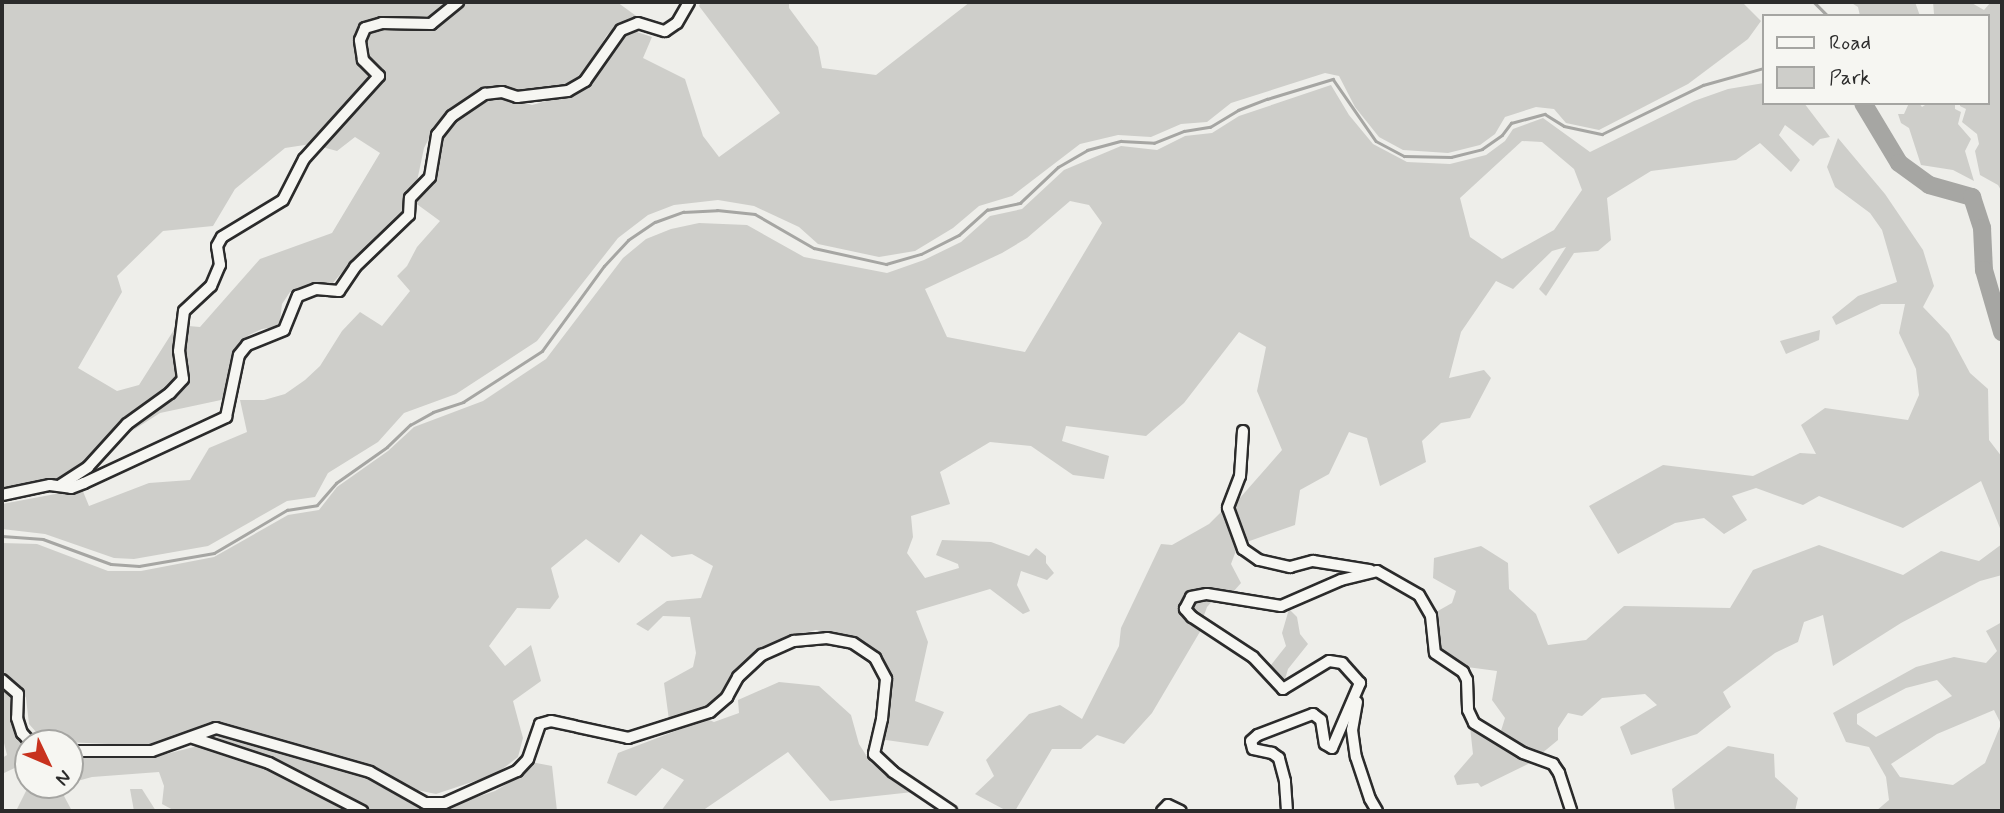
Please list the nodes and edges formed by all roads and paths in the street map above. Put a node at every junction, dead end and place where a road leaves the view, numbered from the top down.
1 (458, 2) edge
2 (689, 2) edge
3 (1243, 432) dead end
4 (59, 486) junction
5 (2, 495) edge
6 (1377, 572) junction
7 (2, 680) edge
8 (1359, 692) junction
9 (21, 729) edge
10 (193, 738) junction
11 (84, 751) edge
12 (362, 811) edge
13 (951, 811) edge
14 (1162, 811) edge
15 (1181, 811) edge
16 (1287, 811) edge
17 (1377, 811) edge
18 (1571, 811) edge

1 - 4 street
2 - 4 street
3 - 6 street
4 - 5 street
6 - 8 street
6 - 18 street
7 - 9 street
8 - 16 street
8 - 17 street
10 - 11 street
10 - 12 street
10 - 13 street
14 - 15 street

